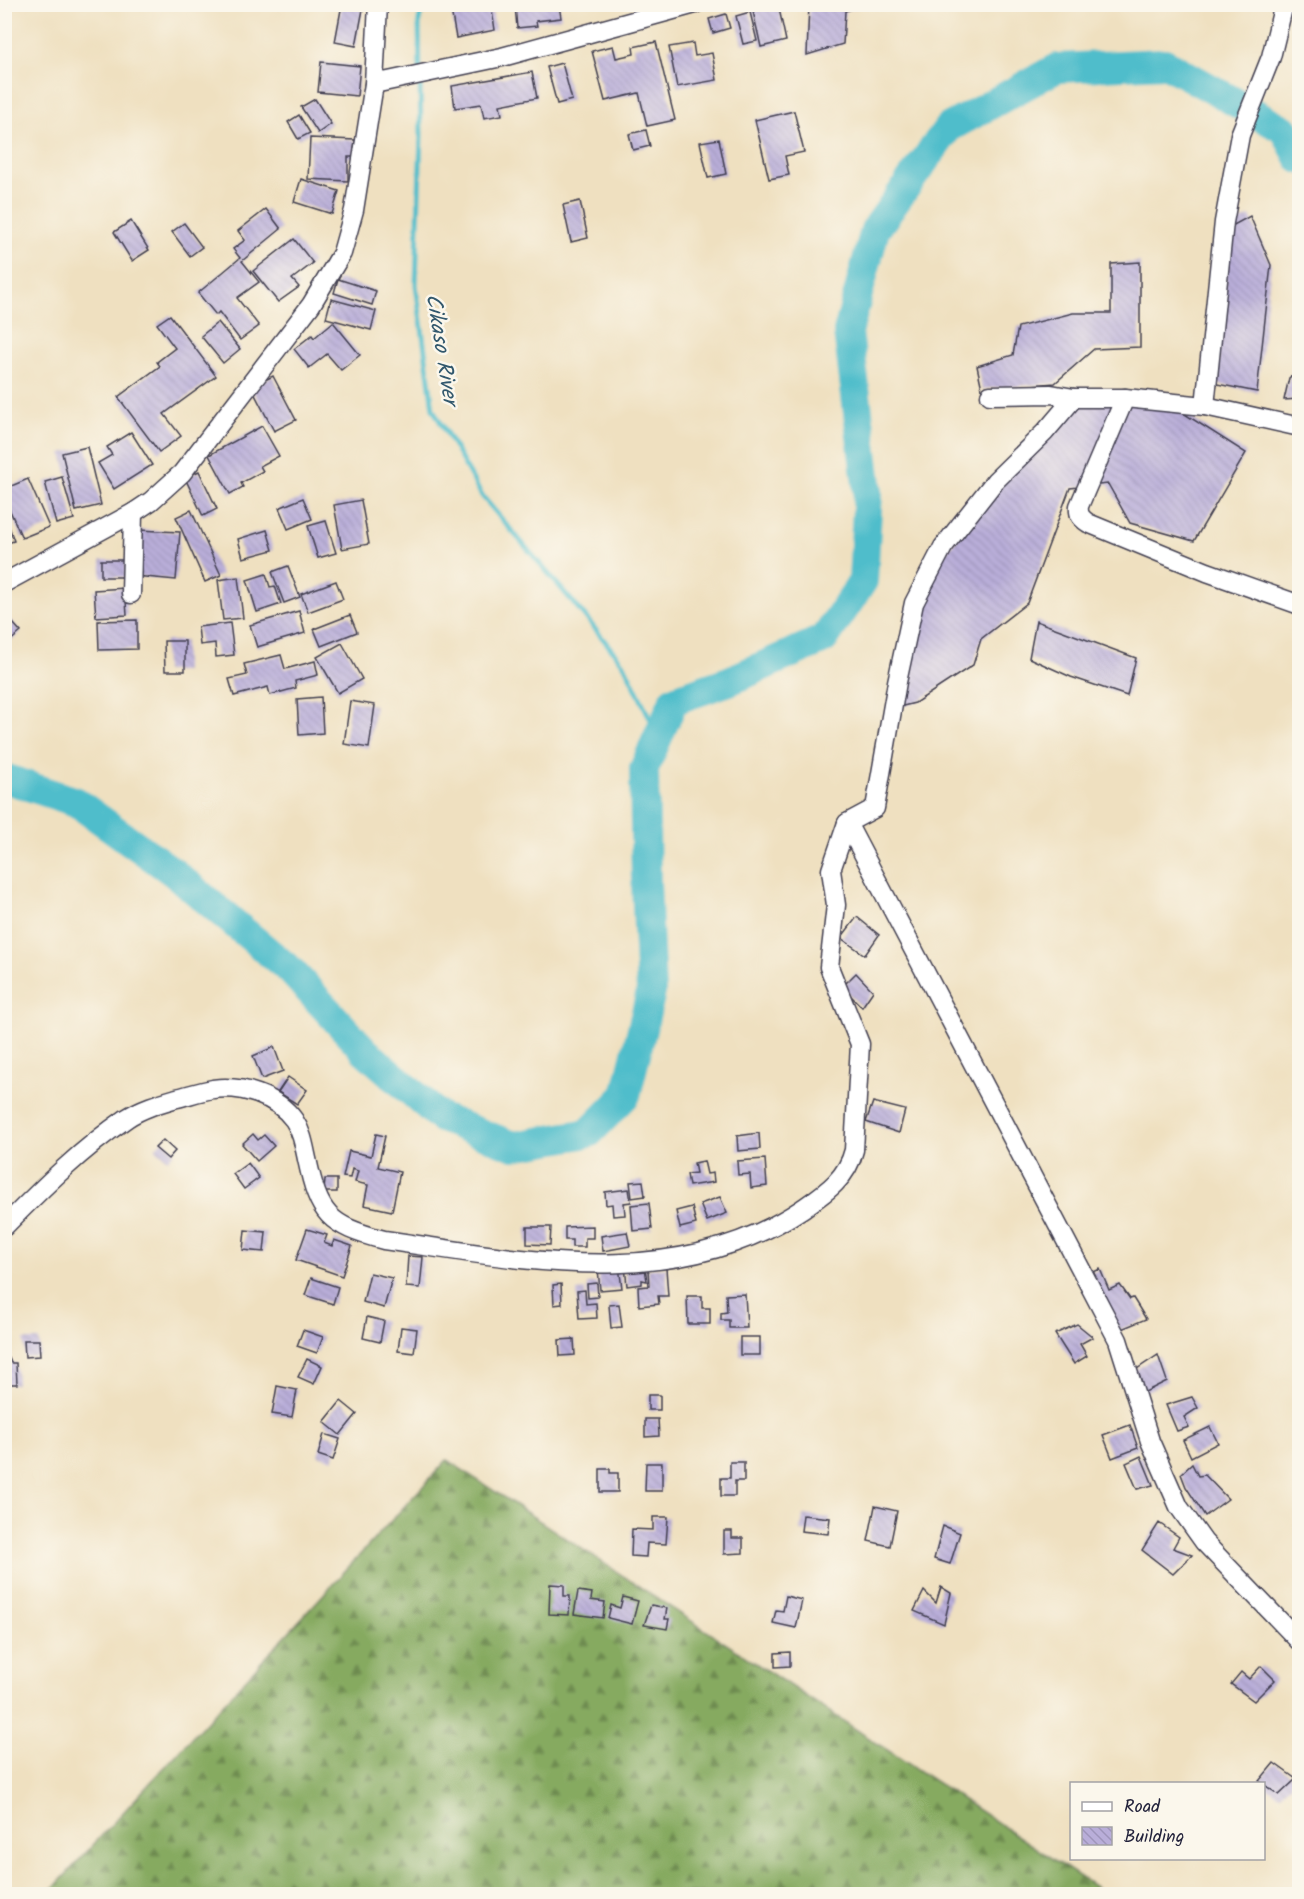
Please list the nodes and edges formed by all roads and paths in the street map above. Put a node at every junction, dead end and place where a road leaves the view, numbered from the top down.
1 (378, 4) edge
2 (695, 4) edge
3 (1284, 4) edge
4 (375, 84) junction
5 (990, 395) dead end
6 (1074, 398) junction
7 (1125, 398) junction
8 (1205, 406) junction
9 (1299, 427) edge
10 (133, 513) junction
11 (4, 583) edge
12 (131, 594) dead end
13 (1299, 605) edge
14 (848, 823) junction
15 (4, 1227) edge
16 (1299, 1642) edge

1 - 4 street
2 - 4 street
3 - 8 street
4 - 10 street
5 - 6 street
6 - 7 street
6 - 14 street
7 - 8 street
7 - 13 street
8 - 9 street
10 - 11 street
10 - 12 street
14 - 15 street
14 - 16 street

